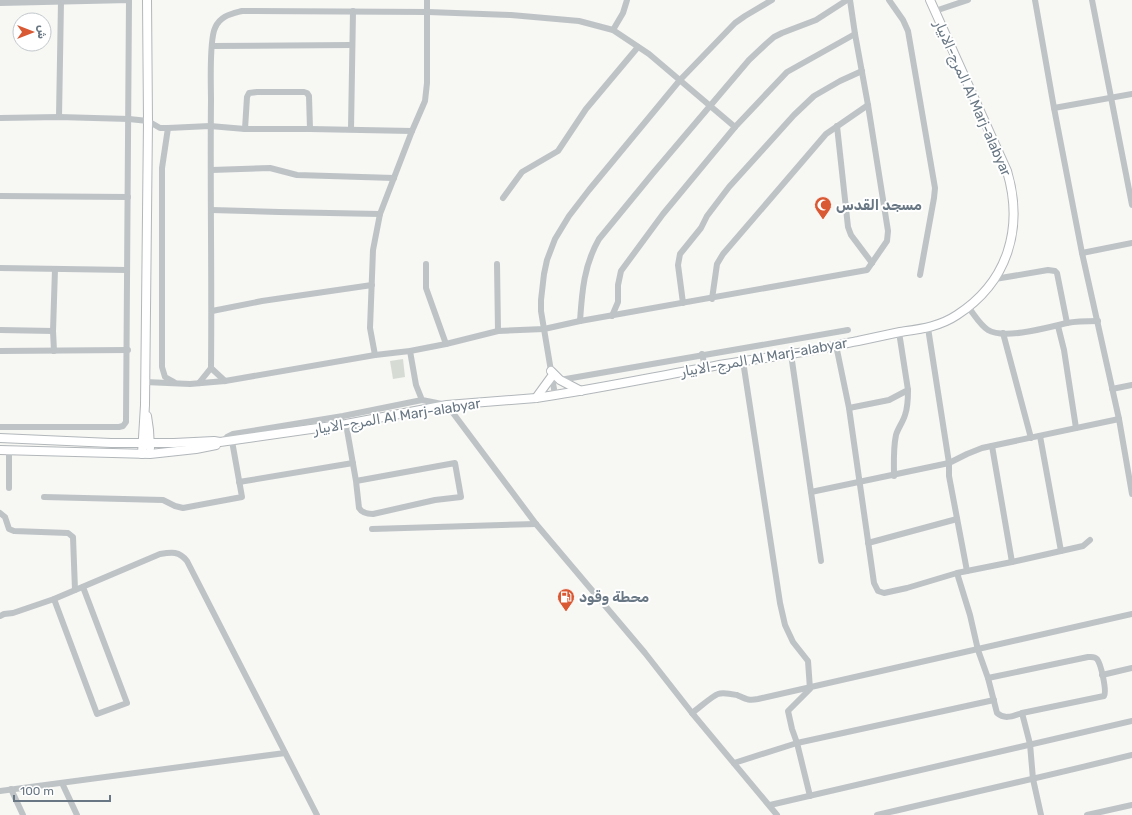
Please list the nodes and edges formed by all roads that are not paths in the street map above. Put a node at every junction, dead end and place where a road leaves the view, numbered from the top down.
1 (147, 0) edge
2 (427, 0) edge
3 (627, 0) edge
4 (772, 0) edge
5 (849, 0) edge
6 (889, 0) edge
7 (930, 0) edge
8 (968, 0) edge
9 (1035, 0) edge
10 (1092, 0) edge
11 (61, 2) junction
12 (0, 3) edge
13 (353, 10) junction
14 (935, 11) junction
15 (428, 12) junction
16 (613, 30) junction
17 (855, 34) junction
18 (351, 45) junction
19 (212, 46) junction
20 (638, 47) junction
21 (862, 71) junction
22 (680, 80) junction
23 (1132, 94) edge
24 (1111, 99) junction
25 (868, 105) junction
26 (711, 106) junction
27 (1054, 108) junction
28 (59, 117) junction
29 (0, 118) edge
30 (129, 120) junction
31 (148, 122) junction
32 (210, 126) junction
33 (837, 126) junction
34 (735, 127) junction
35 (168, 128) junction
36 (245, 129) junction
37 (310, 129) junction
38 (351, 129) junction
39 (412, 131) junction
40 (211, 170) junction
41 (394, 178) junction
42 (0, 196) edge
43 (128, 197) junction
44 (503, 198) dead end
45 (1132, 205) edge
46 (211, 210) junction
47 (380, 214) junction
48 (1132, 243) edge
49 (1082, 253) junction
50 (872, 263) junction
51 (426, 264) dead end
52 (497, 264) dead end
53 (0, 268) edge
54 (55, 269) junction
55 (127, 270) junction
56 (920, 275) dead end
57 (995, 279) junction
58 (372, 285) junction
59 (712, 299) junction
60 (683, 303) junction
61 (968, 306) junction
62 (212, 311) junction
63 (612, 316) junction
64 (580, 321) junction
65 (1098, 321) junction
66 (1067, 323) junction
67 (1058, 326) junction
68 (928, 328) junction
69 (544, 329) junction
70 (0, 330) edge
71 (848, 330) dead end
72 (53, 331) junction
73 (498, 331) junction
74 (899, 332) junction
75 (1003, 333) junction
76 (446, 344) junction
77 (836, 345) junction
78 (128, 350) junction
79 (0, 351) edge
80 (54, 351) junction
81 (410, 351) junction
82 (702, 354) junction
83 (791, 354) junction
84 (376, 355) junction
85 (743, 361) junction
86 (705, 367) junction
87 (211, 368) junction
88 (551, 374) junction
89 (560, 380) junction
90 (225, 381) junction
91 (145, 382) junction
92 (175, 383) junction
93 (200, 383) junction
94 (1132, 384) edge
95 (1112, 389) junction
96 (908, 390) junction
97 (581, 391) junction
98 (555, 395) junction
99 (536, 398) junction
100 (422, 400) junction
101 (447, 405) junction
102 (849, 408) junction
103 (1119, 419) junction
104 (346, 424) junction
105 (0, 426) edge
106 (146, 428) junction
107 (1076, 428) junction
108 (1040, 436) junction
109 (0, 438) edge
110 (1031, 438) junction
111 (232, 441) junction
112 (221, 442) junction
113 (127, 443) junction
114 (146, 443) junction
115 (164, 443) junction
116 (992, 446) junction
117 (0, 450) edge
118 (9, 451) junction
119 (146, 454) junction
120 (353, 463) junction
121 (949, 464) junction
122 (894, 476) junction
123 (356, 481) junction
124 (239, 482) junction
125 (859, 483) junction
126 (8, 488) dead end
127 (811, 492) junction
128 (1132, 494) edge
129 (44, 497) dead end
130 (0, 513) edge
131 (957, 519) junction
132 (536, 524) junction
133 (372, 529) dead end
134 (1090, 540) dead end
135 (868, 543) junction
136 (1061, 551) junction
137 (821, 561) dead end
138 (1012, 562) junction
139 (968, 571) junction
140 (957, 573) junction
141 (83, 586) junction
142 (75, 590) junction
143 (54, 599) junction
144 (2, 613) edge
145 (1132, 614) edge
146 (978, 650) junction
147 (1132, 668) edge
148 (1102, 675) junction
149 (988, 678) junction
150 (810, 689) junction
151 (994, 700) junction
152 (692, 713) junction
153 (1022, 714) junction
154 (1132, 721) edge
155 (797, 743) junction
156 (1030, 744) junction
157 (284, 752) junction
158 (1132, 755) edge
159 (734, 763) junction
160 (1033, 779) junction
161 (62, 783) junction
162 (11, 790) junction
163 (0, 791) edge
164 (810, 796) junction
165 (770, 805) junction
166 (1132, 805) edge
167 (23, 815) edge
168 (77, 815) edge
169 (318, 815) edge
170 (777, 815) edge
171 (877, 815) edge
172 (1041, 815) edge
173 (1087, 815) edge

1 - 31 main road
2 - 15 street
3 - 16 street
4 - 22 street
5 - 17 street
5 - 26 street
6 - 56 street
7 - 14 main road, المرج-الابيار Al Marj-alabyar
8 - 14 street
9 - 27 street
10 - 24 street
11 - 12 street
11 - 28 street
11 - 30 street
13 - 15 street
13 - 18 street
13 - 19 street
14 - 57 main road, المرج-الابيار Al Marj-alabyar
15 - 16 street
15 - 39 street
16 - 20 street
17 - 21 street
17 - 34 street
18 - 19 street
18 - 38 street
19 - 32 street
20 - 22 street
20 - 44 street
21 - 25 street
21 - 60 street
22 - 26 street
22 - 69 street
23 - 24 street
24 - 27 street
24 - 45 street
25 - 33 street
25 - 50 street
26 - 34 street
26 - 64 street
27 - 49 street
28 - 29 street
28 - 30 street
30 - 31 street
30 - 43 street
31 - 35 street
31 - 91 main road
32 - 35 street
32 - 36 street
32 - 40 street
33 - 50 street
33 - 59 street
34 - 63 street
35 - 92 street
36 - 37 street
36 - 37 street
37 - 38 street
38 - 39 street
39 - 41 street
40 - 41 street
40 - 46 street
41 - 47 street
42 - 43 street
43 - 55 street
46 - 47 street
46 - 62 street
47 - 58 street
48 - 49 street
49 - 65 street
50 - 59 street
51 - 76 street
52 - 73 street
53 - 54 street
54 - 55 street
54 - 72 street
55 - 78 street
57 - 61 main road, المرج-الابيار Al Marj-alabyar
57 - 66 street
58 - 62 street
58 - 84 street
59 - 60 street
60 - 63 street
61 - 68 main road, المرج-الابيار Al Marj-alabyar
61 - 75 street
62 - 87 street
63 - 64 street
64 - 69 street
65 - 66 street
65 - 95 street
66 - 67 street
67 - 75 street
67 - 107 street
68 - 74 main road, المرج-الابيار Al Marj-alabyar
68 - 121 street
69 - 73 street
69 - 88 street
70 - 72 street
71 - 82 street
72 - 80 street
73 - 76 street
74 - 77 main road, المرج-الابيار Al Marj-alabyar
74 - 96 street
75 - 110 street
76 - 81 street
77 - 83 main road, المرج-الابيار Al Marj-alabyar
77 - 102 street
78 - 80 street
78 - 105 street
79 - 80 street
81 - 84 street
81 - 100 street
82 - 86 street
82 - 89 street
83 - 85 main road, المرج-الابيار Al Marj-alabyar
83 - 127 street
84 - 90 street
85 - 86 main road, المرج-الابيار Al Marj-alabyar
85 - 150 street
86 - 97 main road, المرج-الابيار Al Marj-alabyar
87 - 90 street
87 - 93 street
88 - 89 main road
88 - 98 street
88 - 99 main road
89 - 97 main road
90 - 93 street
91 - 92 street
91 - 106 main road
92 - 93 street
94 - 95 street
95 - 103 street
96 - 102 street
96 - 122 street
97 - 98 main road, المرج-الابيار Al Marj-alabyar
98 - 99 main road, المرج-الابيار Al Marj-alabyar
99 - 101 main road, المرج-الابيار Al Marj-alabyar
100 - 101 street
100 - 112 street
101 - 104 main road, المرج-الابيار Al Marj-alabyar
101 - 132 street
102 - 125 street
103 - 107 street
103 - 128 street
104 - 111 main road, المرج-الابيار Al Marj-alabyar
104 - 120 street
106 - 113 main road
106 - 114 main road
106 - 115 main road
107 - 108 street
108 - 110 street
108 - 136 street
109 - 113 main road, المرج-الابيار Al Marj-alabyar
110 - 116 street
111 - 112 main road, المرج-الابيار Al Marj-alabyar
111 - 124 street
112 - 115 main road, المرج-الابيار Al Marj-alabyar
112 - 119 main road, المرج-الابيار Al Marj-alabyar
113 - 114 main road, المرج-الابيار Al Marj-alabyar
114 - 115 main road, المرج-الابيار Al Marj-alabyar
114 - 119 main road
116 - 121 street
116 - 138 street
117 - 118 main road, المرج-الابيار Al Marj-alabyar
118 - 119 main road, المرج-الابيار Al Marj-alabyar
118 - 126 street
120 - 123 street
120 - 124 street
121 - 122 street
121 - 131 street
122 - 125 street
123 - 123 street
124 - 129 street
125 - 127 street
125 - 135 street
127 - 137 street
130 - 142 street
131 - 135 street
131 - 139 street
132 - 133 street
132 - 152 street
134 - 136 street
135 - 140 street
136 - 138 street
138 - 139 street
139 - 140 street
140 - 146 street
141 - 142 street
141 - 143 street
141 - 157 street
142 - 143 street
143 - 144 street
145 - 146 street
146 - 149 street
146 - 150 street
147 - 148 street
148 - 149 street
148 - 153 street
149 - 151 street
150 - 152 street
150 - 155 street
151 - 153 street
151 - 155 street
152 - 159 street
153 - 156 street
154 - 156 street
155 - 159 street
155 - 164 street
156 - 160 street
156 - 164 street
157 - 161 street
157 - 169 street
158 - 160 street
159 - 165 street
160 - 171 street
160 - 172 street
161 - 162 street
161 - 168 street
162 - 163 street
162 - 167 street
164 - 165 street
165 - 170 street
166 - 173 street

